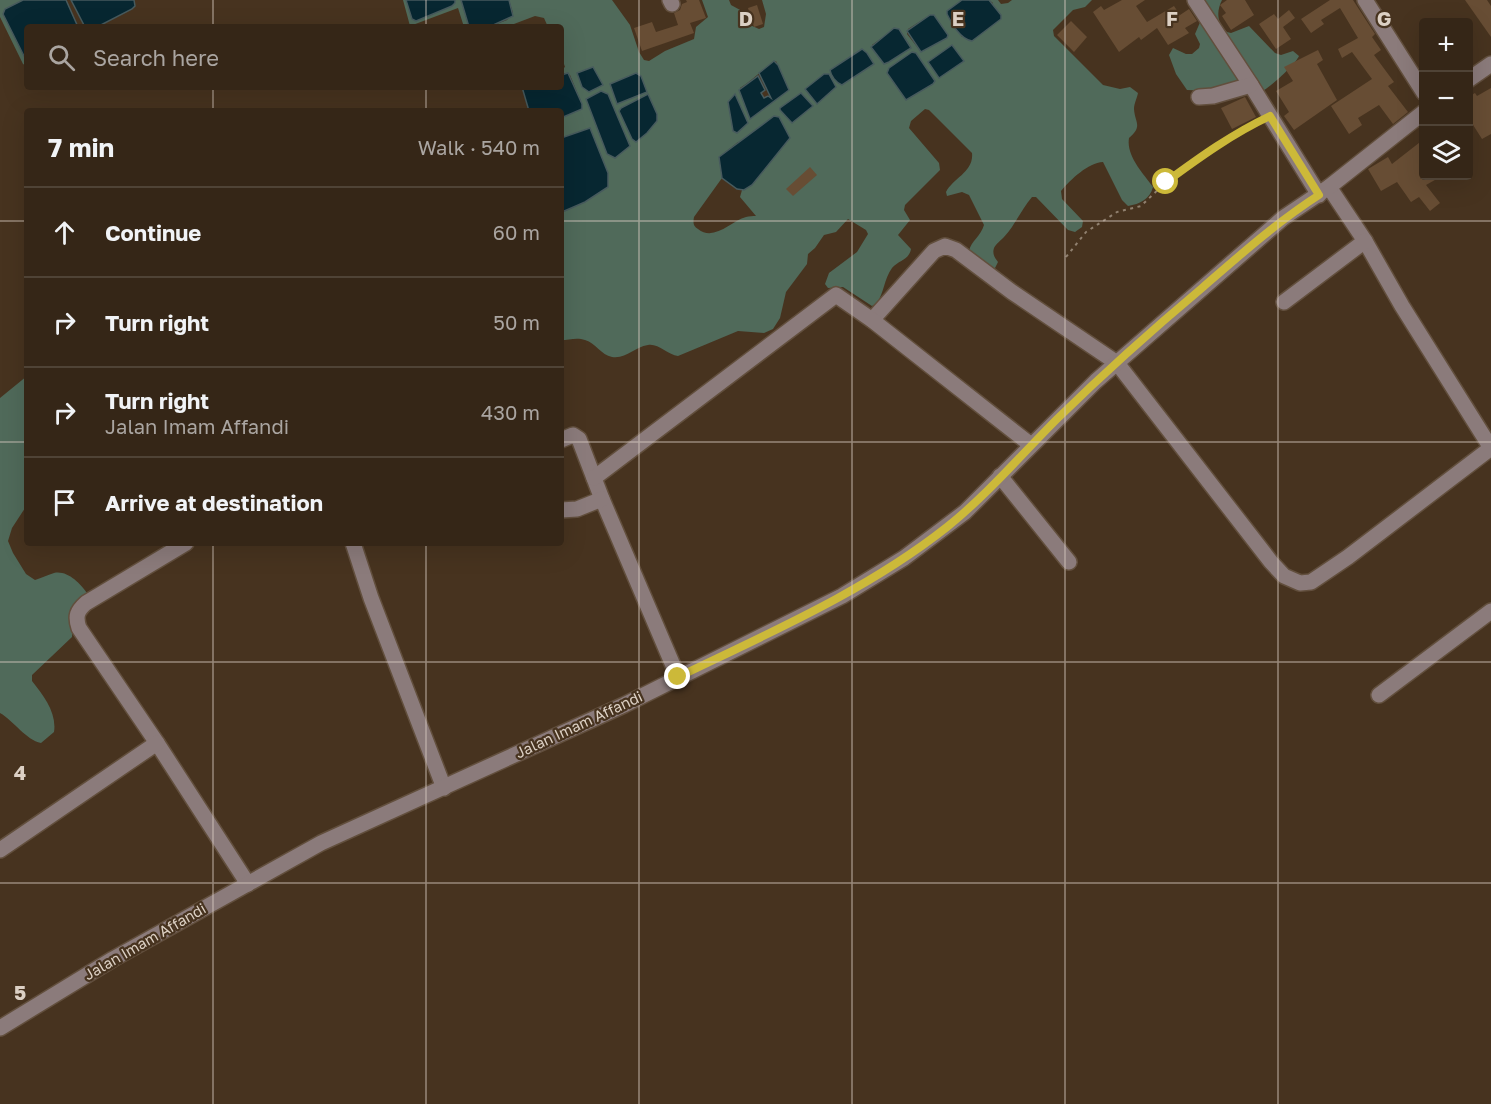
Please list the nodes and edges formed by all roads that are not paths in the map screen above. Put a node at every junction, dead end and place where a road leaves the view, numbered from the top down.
1 (1195, 0) edge
2 (1365, 0) edge
3 (1491, 64) edge
4 (1473, 77) edge
5 (1251, 85) junction
6 (1419, 85) edge
7 (1199, 97) dead end
8 (1419, 116) edge
9 (1324, 191) junction
10 (1365, 241) junction
11 (1284, 302) dead end
12 (872, 320) junction
13 (1117, 363) junction
14 (564, 439) edge
15 (1031, 445) junction
16 (1491, 448) edge
17 (1000, 476) junction
18 (594, 478) junction
19 (602, 499) junction
20 (564, 510) edge
21 (181, 546) edge
22 (354, 546) edge
23 (1069, 562) dead end
24 (1491, 611) edge
25 (678, 677) junction
26 (1379, 695) dead end
27 (157, 743) junction
28 (444, 788) junction
29 (0, 850) edge
30 (248, 884) junction
31 (0, 1028) edge

1 - 5 street
2 - 6 street
3 - 4 street
5 - 7 street
5 - 9 street
8 - 9 street, Jalan Imam Affandi
9 - 10 street
9 - 13 street, Jalan Imam Affandi
10 - 11 street
10 - 16 street
12 - 13 street
12 - 15 street
12 - 18 street
13 - 15 street, Jalan Imam Affandi
13 - 16 street
14 - 18 street
15 - 17 street, Jalan Imam Affandi
17 - 23 street
17 - 25 street, Jalan Imam Affandi
18 - 19 street
19 - 20 street
19 - 25 street
21 - 27 street
22 - 28 street
24 - 26 street
25 - 28 street, Jalan Imam Affandi
27 - 29 street
27 - 30 street
28 - 30 street, Jalan Imam Affandi
30 - 31 street, Jalan Imam Affandi

